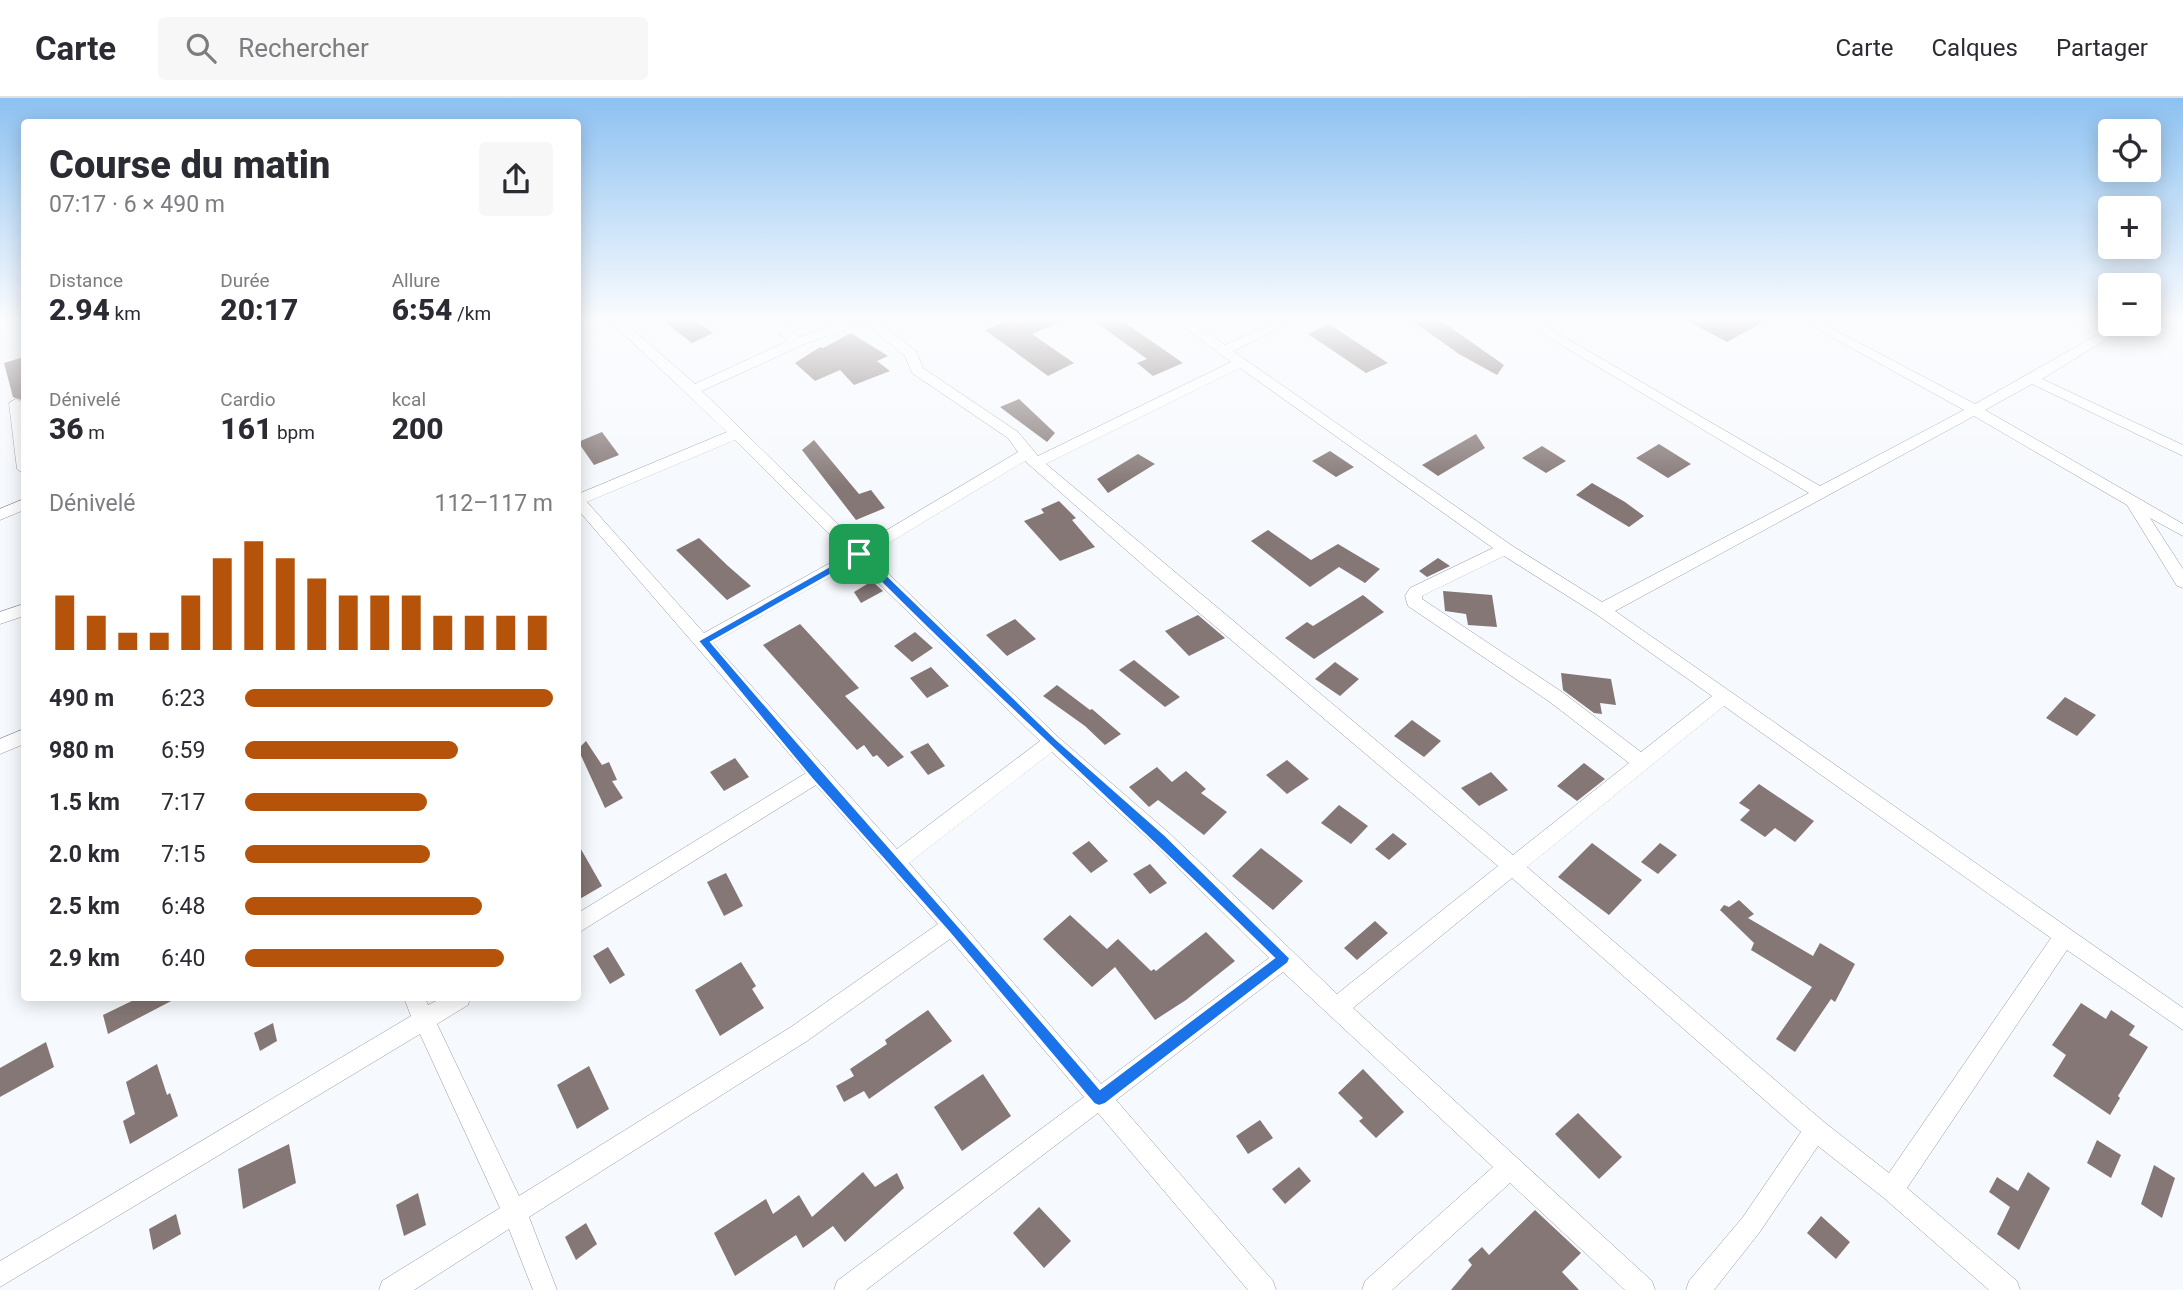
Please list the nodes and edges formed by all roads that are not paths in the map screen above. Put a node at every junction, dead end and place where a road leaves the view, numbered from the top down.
1 (676, 376) edge
2 (723, 376) edge
3 (925, 376) edge
4 (1211, 376) edge
5 (1257, 376) edge
6 (1621, 376) edge
7 (1911, 376) edge
8 (2038, 376) edge
9 (2032, 379) junction
10 (692, 390) junction
11 (20, 402) edge
12 (0, 409) edge
13 (1975, 410) junction
14 (736, 434) junction
15 (2183, 451) edge
16 (1031, 458) junction
17 (1819, 492) junction
18 (581, 499) edge
19 (2132, 502) junction
20 (581, 503) edge
21 (21, 505) edge
22 (0, 515) edge
23 (2183, 531) edge
24 (1505, 549) junction
25 (859, 554) junction
26 (2183, 582) edge
27 (1602, 610) junction
28 (21, 611) edge
29 (0, 618) edge
30 (704, 641) junction
31 (1723, 697) junction
32 (21, 737) edge
33 (1052, 742) junction
34 (0, 747) edge
35 (1642, 762) junction
36 (817, 775) junction
37 (895, 862) junction
38 (1512, 866) junction
39 (581, 922) edge
40 (952, 926) junction
41 (2063, 937) junction
42 (1284, 958) junction
43 (415, 1001) edge
44 (455, 1001) edge
45 (1338, 1007) junction
46 (424, 1020) junction
47 (2183, 1020) edge
48 (1099, 1099) junction
49 (1816, 1130) junction
50 (1511, 1167) junction
51 (1892, 1190) junction
52 (515, 1213) junction
53 (0, 1275) edge
54 (391, 1290) edge
55 (545, 1290) edge
56 (846, 1290) edge
57 (1264, 1290) edge
58 (1374, 1290) edge
59 (1643, 1290) edge
60 (1698, 1290) edge
61 (2008, 1290) edge

1 - 10 street
2 - 10 street
3 - 16 street
4 - 16 street
5 - 24 street
6 - 17 street
7 - 13 street
8 - 9 street
9 - 13 street
9 - 15 street
10 - 14 street
11 - 12 street
13 - 17 street
13 - 19 street
14 - 18 street
14 - 25 street
16 - 25 street
16 - 38 street
17 - 27 street
19 - 23 street
19 - 26 street
20 - 30 street
21 - 22 street
24 - 27 street
24 - 35 street
25 - 30 street
25 - 33 street
27 - 31 street
28 - 29 street
30 - 36 street
31 - 35 street
31 - 41 street
32 - 34 street
33 - 37 street
33 - 42 street
35 - 38 street
36 - 37 street
36 - 39 street
37 - 40 street
38 - 45 street
38 - 49 street
40 - 48 street
40 - 52 street
41 - 47 street
41 - 51 street
42 - 45 street
42 - 48 street
43 - 46 street
44 - 46 street
45 - 50 street
46 - 52 street
46 - 53 street
48 - 56 street
48 - 57 street
49 - 51 street
49 - 60 street
50 - 58 street
50 - 59 street
51 - 61 street
52 - 54 street
52 - 55 street

